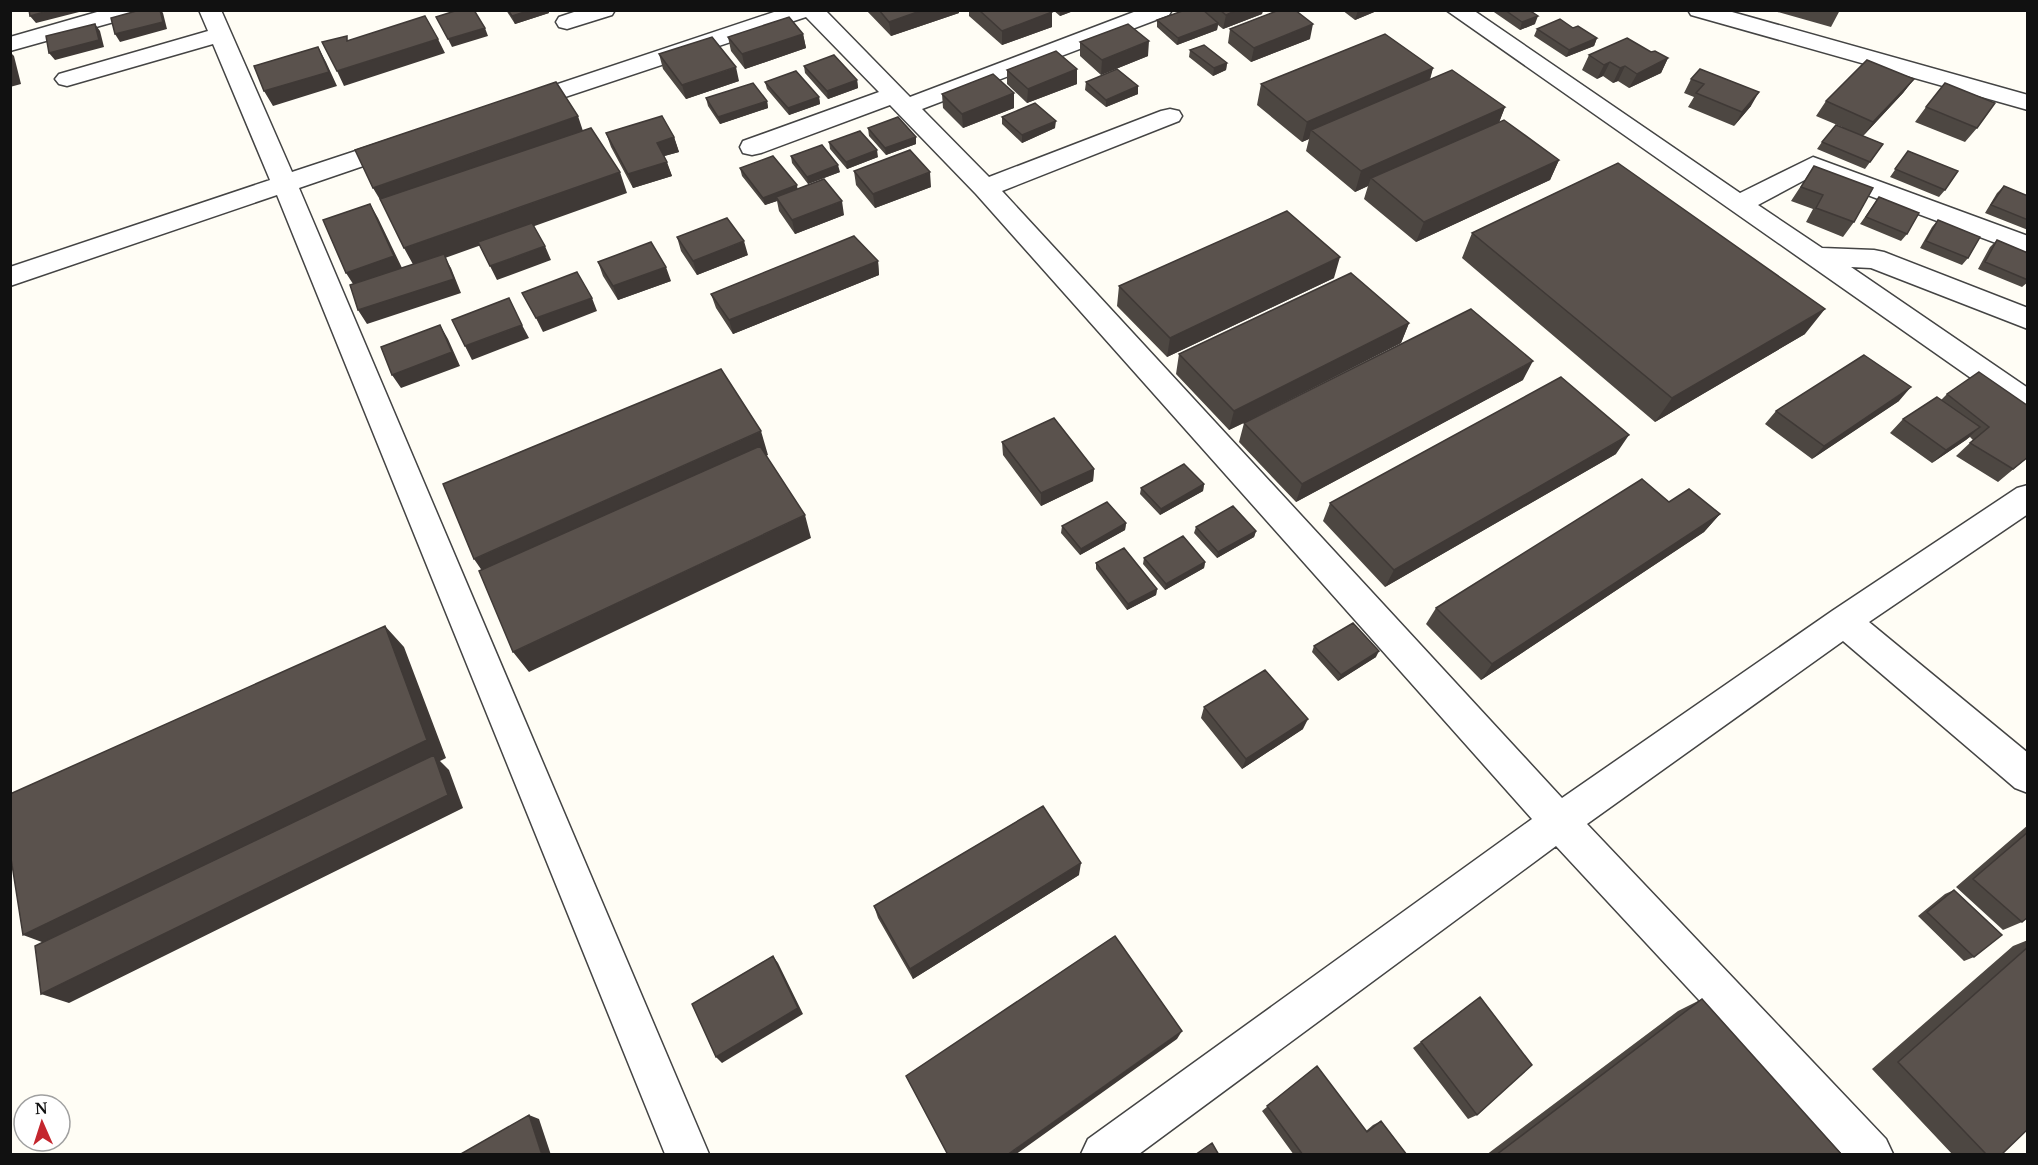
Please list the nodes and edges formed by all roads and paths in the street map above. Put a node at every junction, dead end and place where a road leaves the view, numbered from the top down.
1 (131, 10) edge
2 (604, 10) edge
3 (804, 10) edge
4 (812, 10) edge
5 (1161, 10) edge
6 (1457, 10) edge
7 (1699, 10) edge
8 (1131, 15) edge
9 (567, 22) dead end
10 (215, 23) edge
11 (10, 44) edge
12 (67, 79) dead end
13 (900, 101) junction
14 (2028, 103) edge
15 (499, 111) edge
16 (1170, 116) dead end
17 (420, 137) edge
18 (752, 147) dead end
19 (284, 182) junction
20 (985, 188) junction
21 (1739, 204) junction
22 (2028, 246) edge
23 (1817, 257) junction
24 (10, 277) edge
25 (2028, 319) edge
26 (2028, 403) edge
27 (2028, 497) edge
28 (1844, 621) junction
29 (2028, 776) edge
30 (1560, 822) junction
31 (687, 1155) edge
32 (1103, 1155) edge
33 (1871, 1155) edge

1 - 11 street
2 - 9 street
3 - 15 street
4 - 13 street
5 - 8 street
6 - 21 street
7 - 14 street
8 - 13 street
10 - 12 street
10 - 19 street
13 - 18 street
13 - 20 street
16 - 20 street
17 - 19 street
19 - 24 street
19 - 31 street
20 - 30 street
21 - 22 street
21 - 23 street
23 - 25 street
23 - 26 street
27 - 28 street
28 - 29 street
28 - 30 street
30 - 32 street
30 - 33 street

